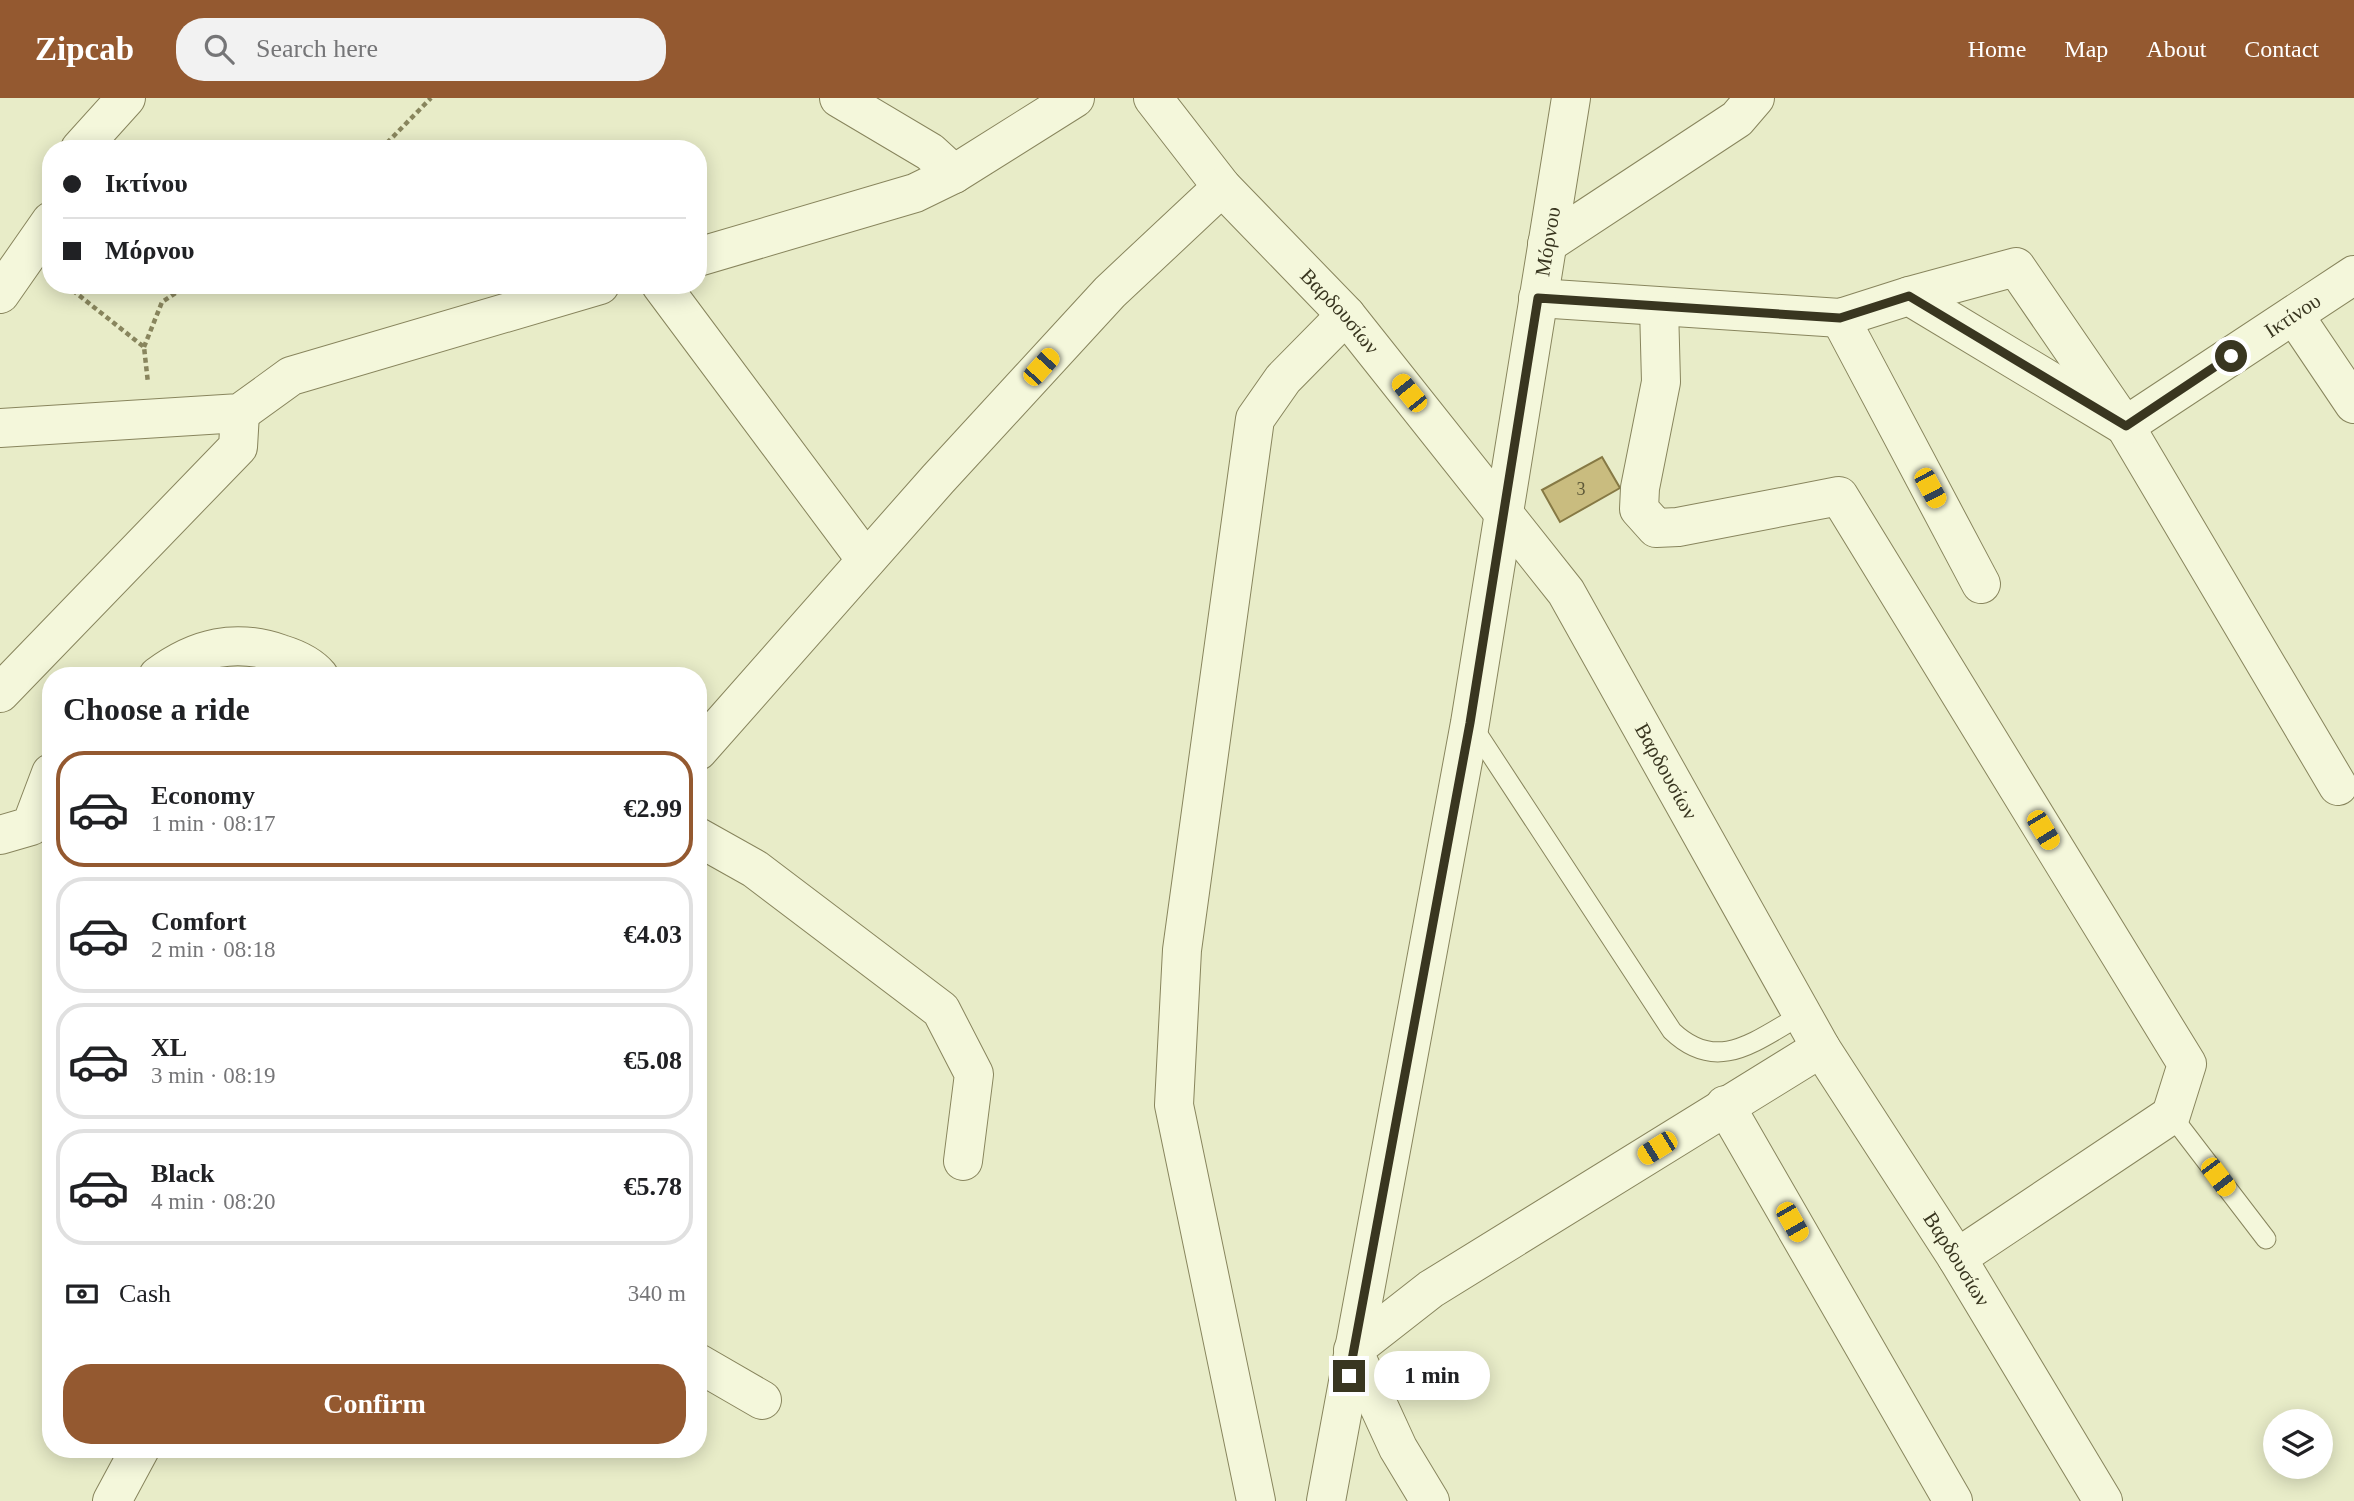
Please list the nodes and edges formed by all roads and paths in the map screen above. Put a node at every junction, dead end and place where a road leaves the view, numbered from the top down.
1 (126, 98) edge
2 (431, 98) edge
3 (839, 98) edge
4 (1075, 98) edge
5 (1153, 98) edge
6 (1571, 98) edge
7 (1755, 98) edge
8 (88, 140) edge
9 (390, 140) edge
10 (954, 174) junction
11 (1222, 187) junction
12 (42, 234) edge
13 (1547, 244) junction
14 (707, 254) edge
15 (2354, 275) edge
16 (0, 293) edge
17 (77, 294) edge
18 (174, 294) edge
19 (569, 294) edge
20 (668, 294) edge
21 (1909, 296) junction
22 (1538, 298) junction
23 (1659, 307) junction
24 (2294, 314) junction
25 (1346, 315) junction
26 (1840, 318) junction
27 (144, 347) junction
28 (2354, 404) edge
29 (240, 413) junction
30 (152, 418) junction
31 (2126, 426) junction
32 (0, 428) edge
33 (1505, 512) junction
34 (866, 560) junction
35 (1981, 584) dead end
36 (169, 667) edge
37 (306, 667) edge
38 (0, 693) edge
39 (1470, 723) junction
40 (707, 741) edge
41 (2338, 786) dead end
42 (42, 797) edge
43 (0, 835) edge
44 (707, 842) edge
45 (1803, 1014) junction
46 (1821, 1048) junction
47 (1725, 1105) junction
48 (2171, 1115) junction
49 (963, 1161) dead end
50 (2266, 1239) dead end
51 (1957, 1258) junction
52 (1353, 1350) junction
53 (707, 1368) edge
54 (762, 1400) dead end
55 (135, 1458) edge
56 (112, 1501) edge
57 (1256, 1501) edge
58 (1326, 1501) edge
59 (1430, 1501) edge
60 (1953, 1501) edge
61 (2102, 1501) edge

1 - 8 street
2 - 9 path
3 - 10 street
4 - 10 street
5 - 11 street, Βαρδουσίων
6 - 13 street, Μόρνου
7 - 13 street
10 - 14 street
11 - 25 street, Βαρδουσίων
11 - 34 street
12 - 16 street
13 - 22 street, Μόρνου
15 - 24 street, Ικτίνου
17 - 27 path
18 - 27 path
19 - 29 street
20 - 34 street
21 - 26 street
21 - 31 street
21 - 31 street
22 - 23 street
22 - 33 street, Μόρνου
23 - 26 street
23 - 48 street
24 - 28 street
24 - 31 street, Ικτίνου
25 - 33 street, Βαρδουσίων
25 - 57 street
26 - 35 street
27 - 30 path
29 - 30 street
29 - 38 street
30 - 32 street
31 - 41 street
33 - 39 street, Μόρνου
33 - 45 street, Βαρδουσίων
34 - 40 street
36 - 37 street
39 - 45 lane
39 - 52 street, Μόρνου
42 - 43 street
44 - 49 street
45 - 46 street, Βαρδουσίων
46 - 47 street
46 - 51 street, Βαρδουσίων
47 - 52 street
47 - 60 street
48 - 50 lane
48 - 51 street
51 - 61 street, Βαρδουσίων
52 - 58 street, Μόρνου
52 - 59 street
53 - 54 street
55 - 56 street

